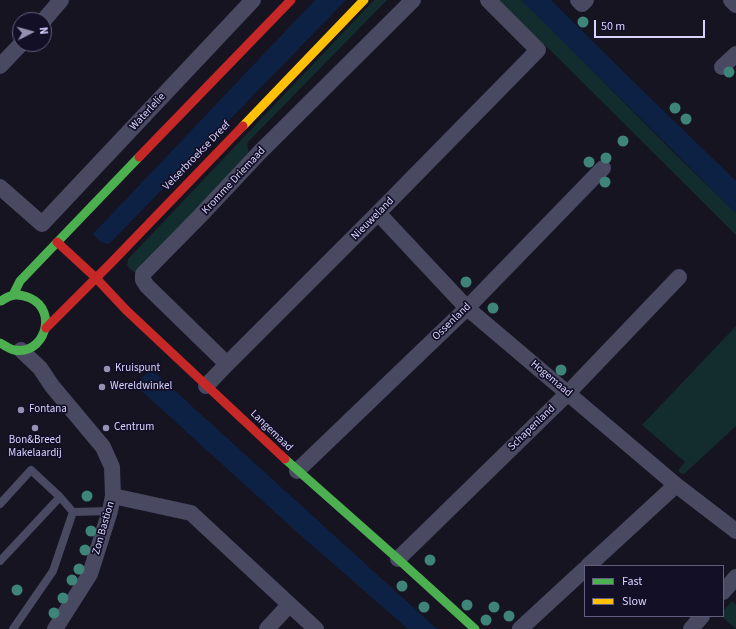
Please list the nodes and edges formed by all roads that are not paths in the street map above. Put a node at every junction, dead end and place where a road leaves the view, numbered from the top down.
1 (61, 0) edge
2 (253, 0) edge
3 (291, 0) edge
4 (364, 0) edge
5 (413, 0) edge
6 (488, 0) edge
7 (578, 0) edge
8 (586, 0) edge
9 (731, 0) edge
10 (736, 5) edge
11 (51, 12) edge
12 (13, 52) edge
13 (736, 54) edge
14 (0, 66) edge
15 (722, 67) dead end
16 (603, 168) dead end
17 (0, 187) edge
18 (378, 213) junction
19 (58, 242) junction
20 (680, 277) dead end
21 (96, 278) junction
22 (13, 295) junction
23 (0, 302) edge
24 (467, 308) junction
25 (46, 328) junction
26 (0, 343) edge
27 (28, 348) junction
28 (227, 364) junction
29 (206, 386) junction
30 (568, 393) junction
31 (297, 471) junction
32 (676, 485) junction
33 (60, 497) junction
34 (111, 503) junction
35 (0, 504) edge
36 (73, 512) junction
37 (736, 531) edge
38 (398, 559) junction
39 (0, 561) edge
40 (589, 565) edge
41 (584, 570) edge
42 (736, 577) edge
43 (724, 591) edge
44 (289, 605) junction
45 (701, 617) edge
46 (12, 629) edge
47 (55, 629) edge
48 (267, 629) edge
49 (316, 629) edge
50 (475, 629) edge
51 (520, 629) edge
52 (691, 629) edge

1 - 11 street
2 - 17 street, Waterlelie
3 - 19 main road
4 - 21 main road, Velserbroekse Dreef
5 - 28 street, Kromme Driemaad
6 - 18 street, Nieuweland
7 - 8 street
9 - 10 street
12 - 14 street
13 - 15 street
16 - 24 street, Ossenland
18 - 24 street, Hogemaad
18 - 28 street, Nieuweland
19 - 21 main road, Langemaad
19 - 22 main road
20 - 30 street, Schapenland
21 - 25 main road, Velserbroekse Dreef
21 - 29 main road, Langemaad
22 - 23 main road
22 - 25 main road
24 - 30 street, Hogemaad
24 - 31 street, Ossenland
25 - 27 main road, Velserbroekse Dreef
26 - 27 main road
27 - 34 street, Zon Bastion
28 - 29 street, Nieuweland
29 - 31 main road, Langemaad
30 - 32 street, Hogemaad
30 - 38 street, Schapenland
31 - 38 main road, Langemaad
32 - 37 street, Hogemaad
32 - 40 street
33 - 35 lane
33 - 36 lane
33 - 39 lane
34 - 36 lane
34 - 44 street
34 - 47 street, Zon Bastion
36 - 46 lane
38 - 50 main road, Langemaad
41 - 51 street
42 - 43 street
44 - 48 street
44 - 49 street
45 - 52 street

